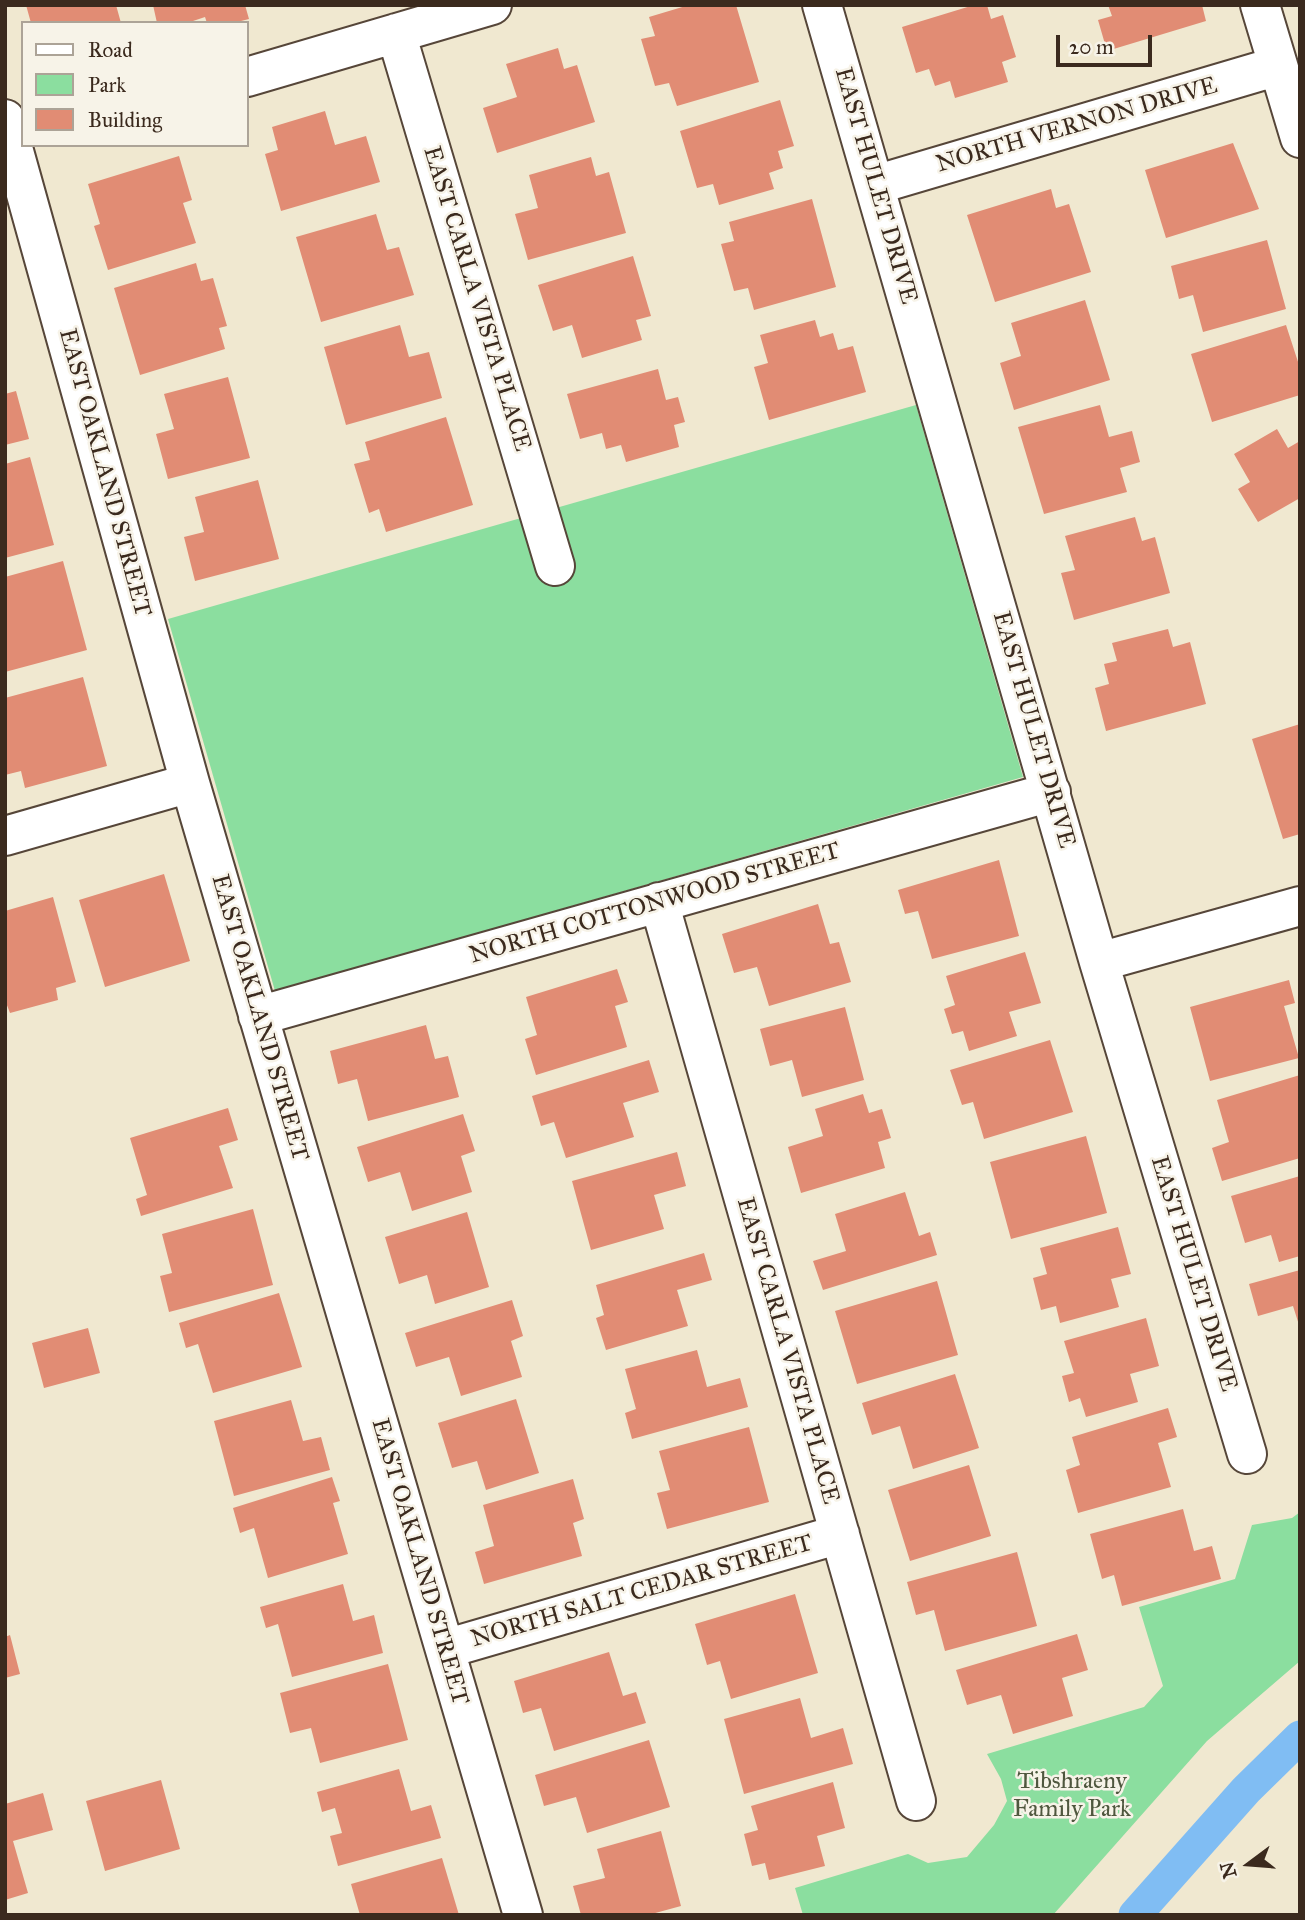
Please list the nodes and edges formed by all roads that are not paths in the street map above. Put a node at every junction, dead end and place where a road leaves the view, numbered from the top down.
1 (492, 5) edge
2 (822, 5) edge
3 (1260, 5) edge
4 (396, 33) junction
5 (1278, 66) junction
6 (248, 77) edge
7 (14, 135) edge
8 (1300, 138) edge
9 (875, 185) junction
10 (555, 566) dead end
11 (190, 783) junction
12 (1051, 792) junction
13 (5, 836) edge
14 (659, 902) junction
15 (1300, 906) edge
16 (1099, 962) junction
17 (258, 1016) junction
18 (1247, 1454) dead end
19 (840, 1534) junction
20 (444, 1649) junction
21 (916, 1801) dead end
22 (523, 1915) edge

1 - 4 street
2 - 9 street, EAST HULET DRIVE
3 - 5 street
4 - 6 street
4 - 10 street, EAST CARLA VISTA PLACE
5 - 8 street
5 - 9 street, NORTH VERNON DRIVE
7 - 11 street, EAST OAKLAND STREET
9 - 12 street, EAST HULET DRIVE
11 - 13 street
11 - 17 street, EAST OAKLAND STREET
12 - 14 street, NORTH COTTONWOOD STREET
12 - 16 street, EAST HULET DRIVE
14 - 17 street, NORTH COTTONWOOD STREET
14 - 19 street, EAST CARLA VISTA PLACE
15 - 16 street
16 - 18 street, EAST HULET DRIVE
17 - 20 street, EAST OAKLAND STREET
19 - 20 street, NORTH SALT CEDAR STREET
19 - 21 street, EAST CARLA VISTA PLACE
20 - 22 street, EAST OAKLAND STREET

